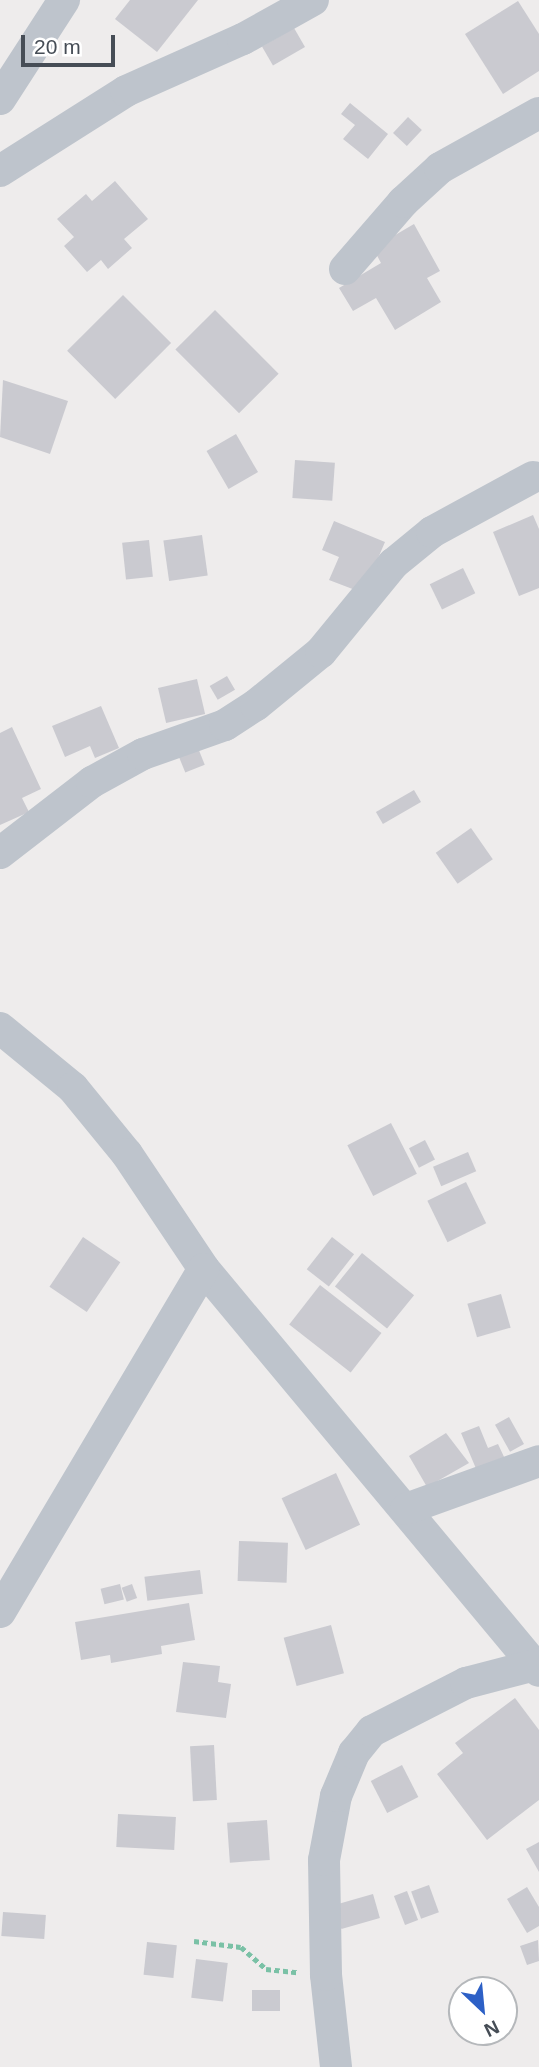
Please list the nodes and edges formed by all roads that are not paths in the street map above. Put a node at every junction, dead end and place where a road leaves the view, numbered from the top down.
1 (64, 0) edge
2 (313, 0) edge
3 (0, 99) edge
4 (539, 113) edge
5 (0, 171) edge
6 (345, 270) dead end
7 (533, 477) dead end
8 (0, 853) edge
9 (0, 1028) edge
10 (204, 1269) junction
11 (539, 1461) edge
12 (406, 1509) junction
13 (0, 1612) edge
14 (537, 1666) edge
15 (336, 2067) edge

1 - 3 street
2 - 5 street
4 - 6 street
7 - 8 street
9 - 10 street
10 - 12 street
10 - 13 street
11 - 12 street
12 - 14 street
14 - 15 street

